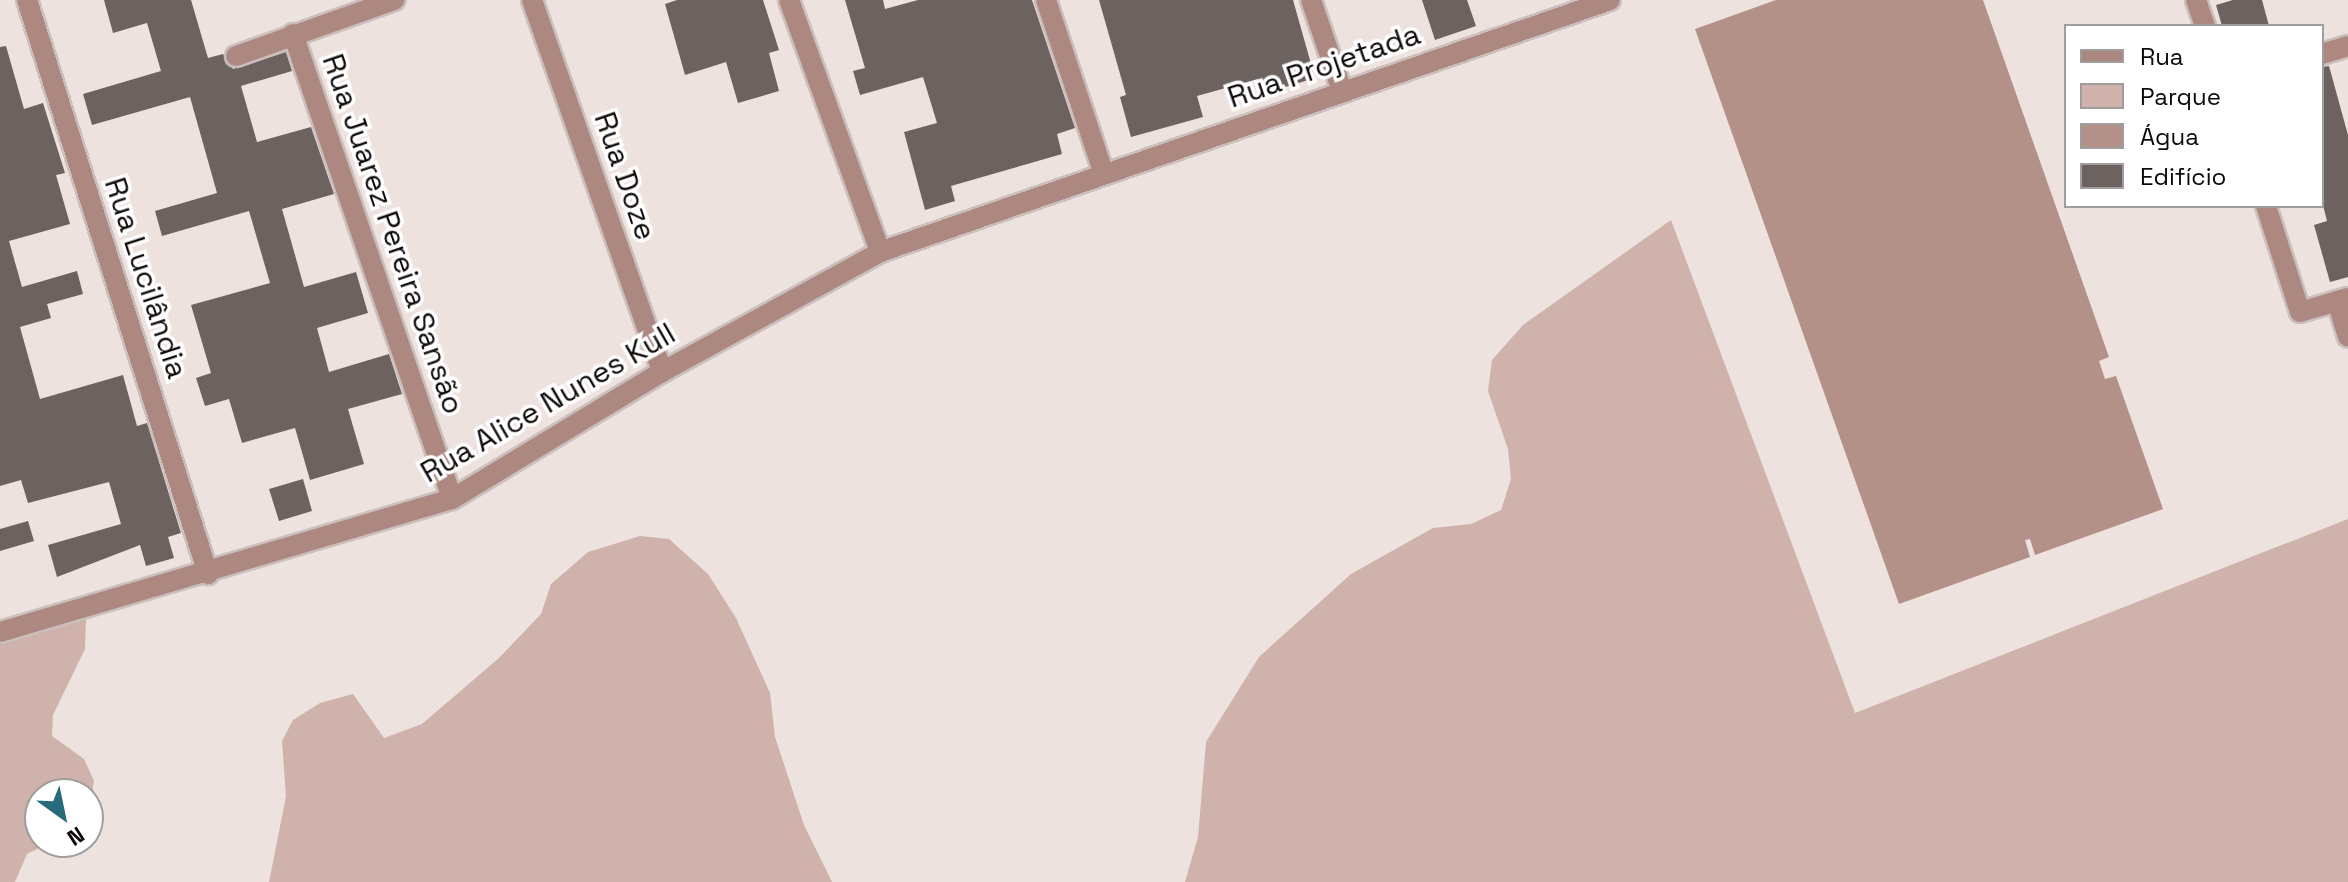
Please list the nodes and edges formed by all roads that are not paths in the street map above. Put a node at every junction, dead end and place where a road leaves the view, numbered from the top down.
1 (27, 0) edge
2 (394, 0) edge
3 (532, 0) edge
4 (789, 0) edge
5 (1046, 0) edge
6 (1311, 0) edge
7 (1610, 0) edge
8 (2196, 0) edge
9 (1578, 5) edge
10 (2204, 24) edge
11 (293, 34) junction
12 (2348, 46) edge
13 (2324, 53) edge
14 (236, 56) dead end
15 (1342, 91) junction
16 (1104, 174) junction
17 (2267, 208) edge
18 (880, 252) junction
19 (2342, 300) edge
20 (2348, 336) edge
21 (662, 372) junction
22 (452, 499) junction
23 (208, 574) junction
24 (0, 632) edge

1 - 23 street, Rua Lucilândia
2 - 11 street
3 - 21 street, Rua Doze
4 - 18 street
5 - 16 street
6 - 15 street
7 - 9 street, Rua Projetada
8 - 10 street
9 - 15 street, Rua Projetada
11 - 14 street
11 - 22 street, Rua Juarez Pereira Sansão
12 - 13 street
15 - 16 street, Rua Projetada
16 - 18 street, Rua Alice Nunes Kull
17 - 19 street
18 - 21 street, Rua Alice Nunes Kull
19 - 20 street
21 - 22 street, Rua Alice Nunes Kull
22 - 23 street, Rua Alice Nunes Kull
23 - 24 street, Rua Alice Nunes Kull

